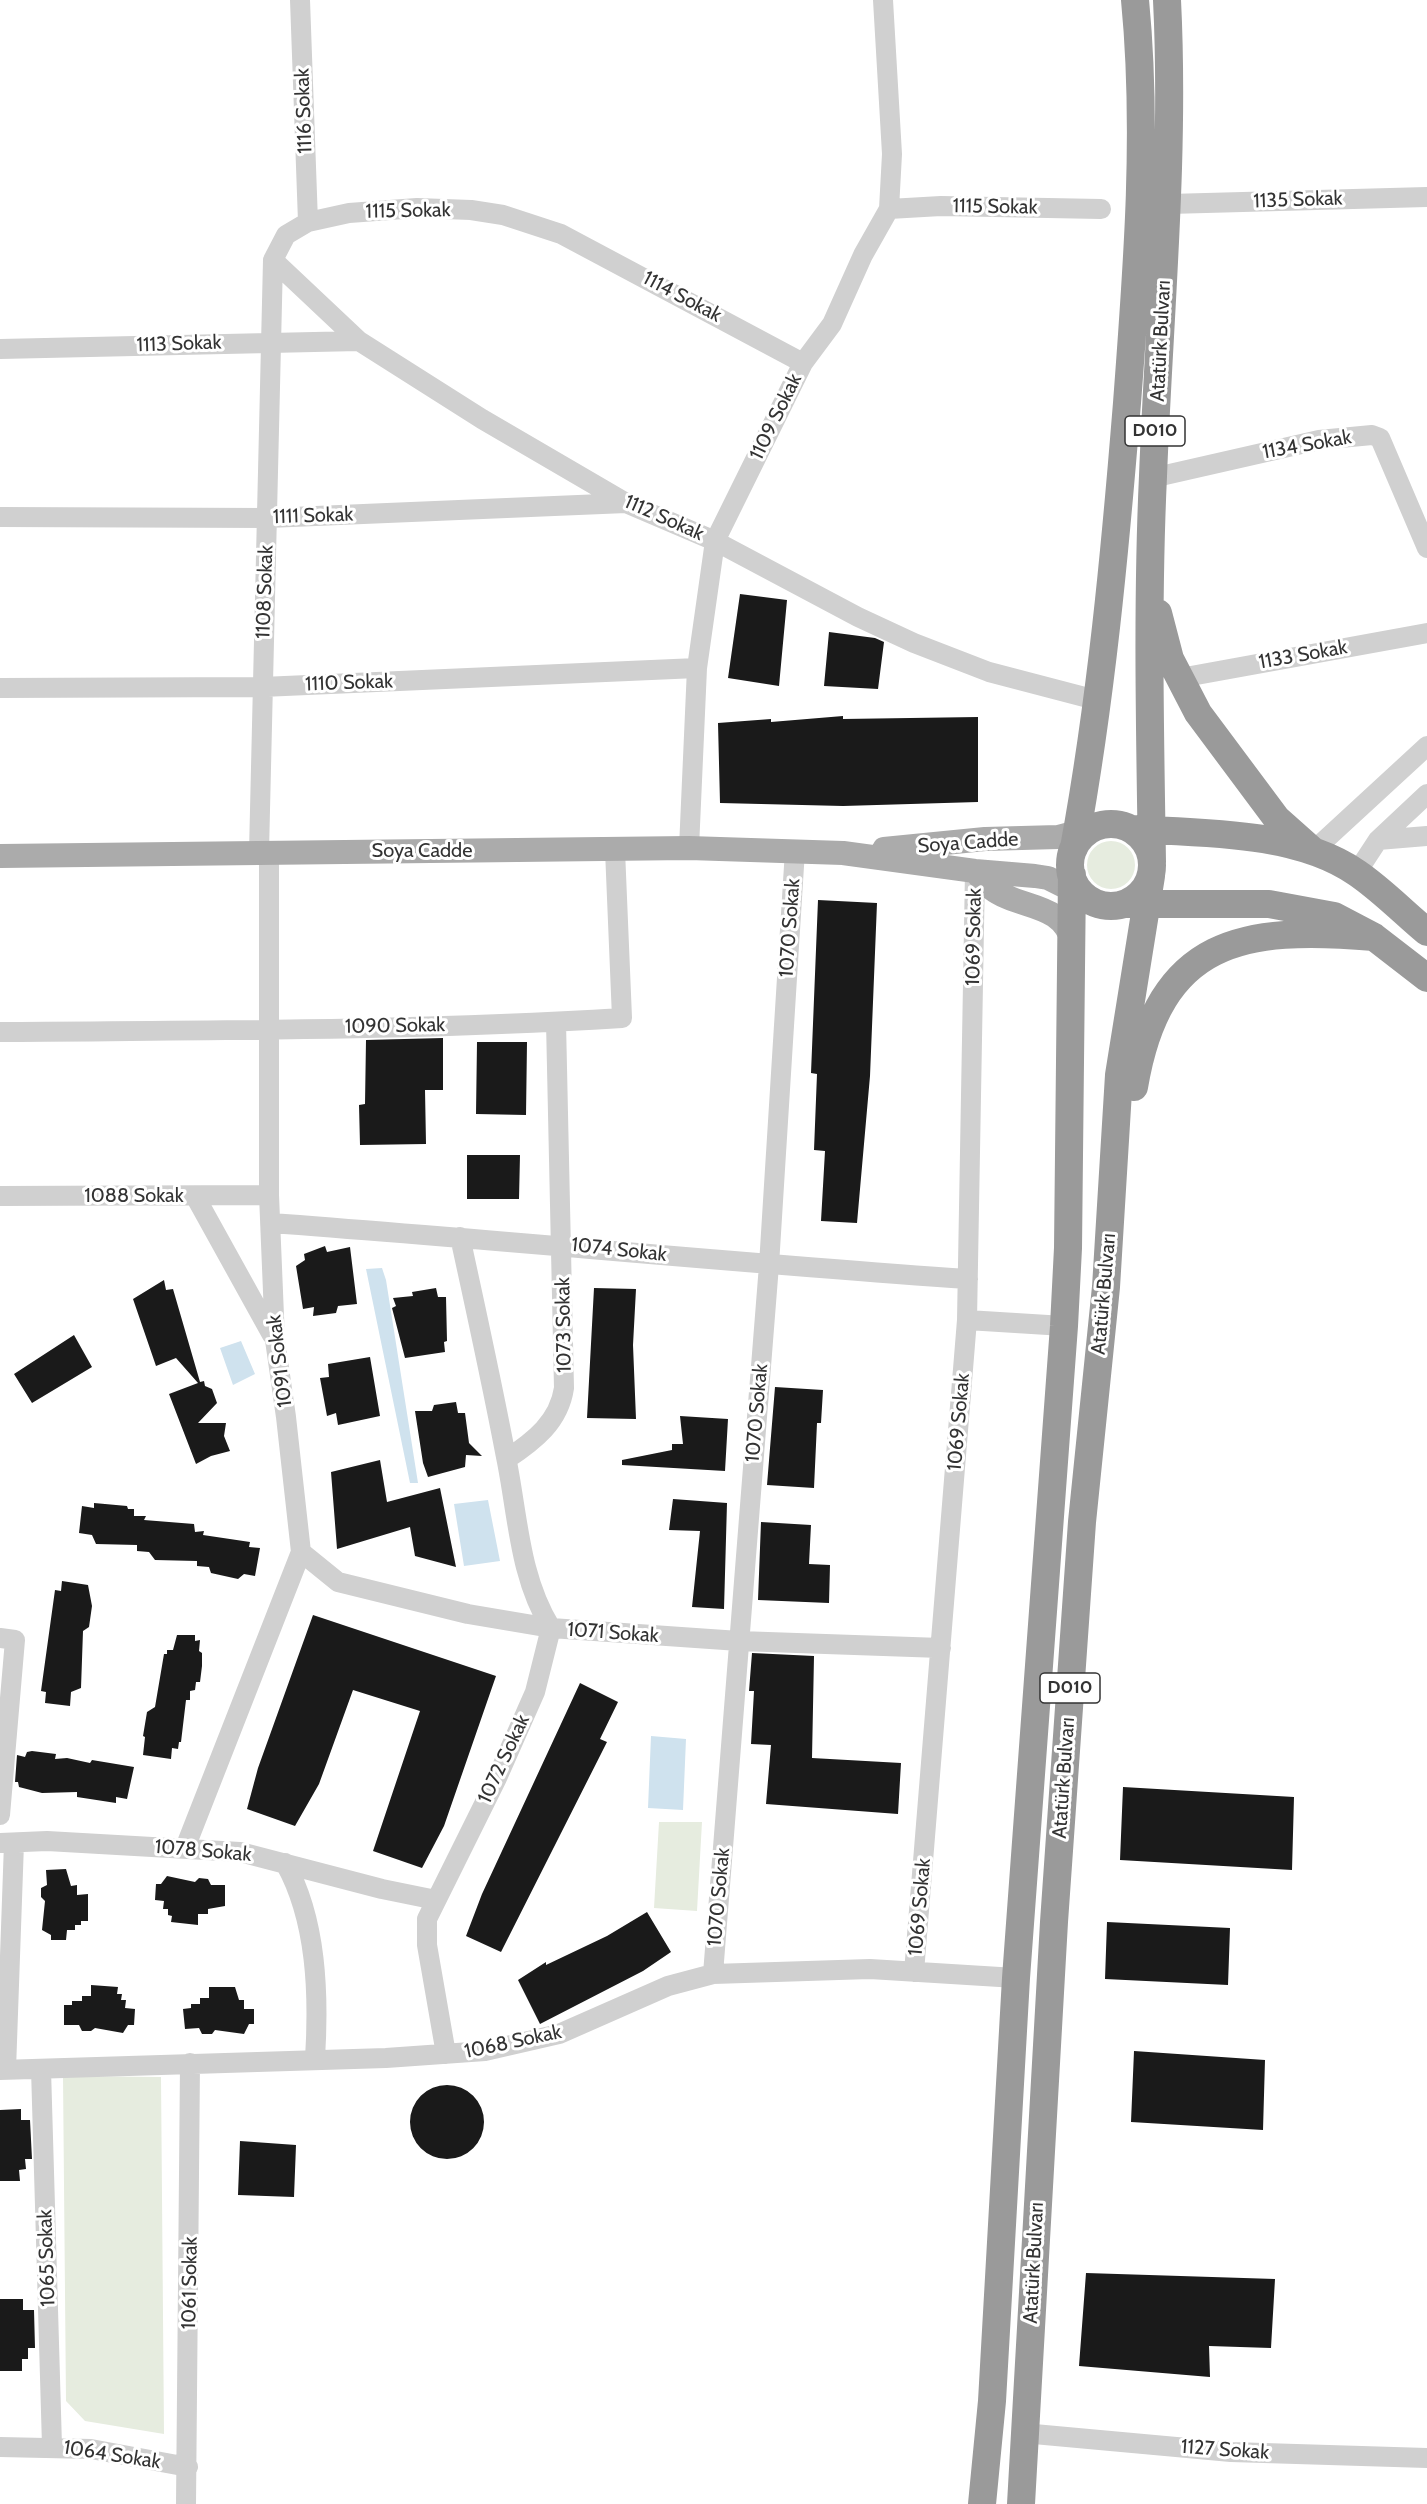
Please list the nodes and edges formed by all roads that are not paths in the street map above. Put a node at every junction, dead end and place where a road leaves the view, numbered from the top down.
1 (300, 0) edge
2 (883, 0) edge
3 (1135, 0) edge
4 (1167, 0) edge
5 (1427, 197) edge
6 (1169, 204) junction
7 (889, 209) junction
8 (1101, 209) dead end
9 (308, 222) junction
10 (561, 234) joint
11 (273, 260) junction
12 (270, 341) junction
13 (359, 341) junction
14 (0, 349) edge
15 (802, 363) junction
16 (1152, 478) junction
17 (626, 503) junction
18 (0, 517) edge
19 (268, 518) junction
20 (716, 542) junction
21 (1427, 548) edge
22 (1152, 549) junction
23 (1427, 633) edge
24 (697, 668) junction
25 (1180, 678) junction
26 (262, 687) junction
27 (0, 688) edge
28 (1096, 700) junction
29 (1427, 746) edge
30 (1427, 794) edge
31 (1141, 829) junction
32 (1427, 836) edge
33 (1378, 840) junction
34 (689, 848) junction
35 (615, 850) junction
36 (795, 850) junction
37 (1313, 851) junction
38 (264, 852) junction
39 (843, 853) junction
40 (0, 856) edge
41 (1079, 862) junction
42 (975, 871) junction
43 (1357, 872) junction
44 (1135, 904) junction
45 (1427, 932) edge
46 (1374, 937) junction
47 (1073, 943) junction
48 (1427, 978) edge
49 (556, 1022) junction
50 (270, 1029) junction
51 (0, 1032) edge
52 (269, 1195) junction
53 (195, 1196) junction
54 (0, 1197) edge
55 (271, 1222) junction
56 (1109, 1228) junction
57 (460, 1237) junction
58 (562, 1245) junction
59 (769, 1265) junction
60 (968, 1279) junction
61 (968, 1320) junction
62 (1064, 1326) junction
63 (274, 1340) junction
64 (507, 1459) junction
65 (301, 1552) junction
66 (551, 1629) junction
67 (8, 1639) edge
68 (739, 1641) junction
69 (941, 1648) junction
70 (0, 1815) edge
71 (7, 1843) edge
72 (185, 1848) junction
73 (285, 1863) junction
74 (436, 1900) junction
75 (914, 1972) junction
76 (712, 1974) junction
77 (1016, 1978) junction
78 (446, 2054) junction
79 (315, 2059) junction
80 (190, 2063) junction
81 (41, 2069) junction
82 (3, 2070) edge
83 (1023, 2433) junction
84 (52, 2446) junction
85 (0, 2447) edge
86 (1427, 2458) edge
87 (188, 2467) junction
88 (186, 2504) edge
89 (982, 2504) edge
90 (1021, 2504) edge

1 - 9 street, 1116 Sokak
2 - 7 street, 1109 Sokak
3 - 28 highway, Atatürk Bulvarı / D010
4 - 6 highway, Atatürk Bulvarı / D010
5 - 6 street, 1135 Sokak
6 - 16 highway, Atatürk Bulvarı / D010
7 - 8 street, 1115 Sokak
7 - 15 street, 1109 Sokak
9 - 10 street, 1115 Sokak
9 - 11 street, 1115 Sokak
10 - 15 street, 1114 Sokak
11 - 12 street, 1108 Sokak
11 - 13 street, 1112 Sokak
12 - 13 street, 1113 Sokak
12 - 14 street, 1113 Sokak
12 - 19 street, 1108 Sokak
13 - 17 street, 1112 Sokak
15 - 20 street, 1109 Sokak
16 - 21 street, 1134 Sokak
16 - 22 highway, Atatürk Bulvarı / D010
17 - 19 street, 1111 Sokak
17 - 20 street, 1112 Sokak
18 - 19 street, 1111 Sokak
19 - 26 street, 1108 Sokak
20 - 24 street, 1109 Sokak
20 - 28 street, 1112 Sokak
22 - 25 highway
22 - 31 highway, Atatürk Bulvarı / D010
23 - 25 street, 1133 Sokak
24 - 26 street, 1110 Sokak
24 - 34 street, 1109 Sokak
25 - 37 highway
26 - 27 street, 1110 Sokak
26 - 38 street, 1108 Sokak
28 - 41 highway, Atatürk Bulvarı / D010
29 - 37 street
30 - 33 street
31 - 37 highway
31 - 41 highway
31 - 44 highway, Atatürk Bulvarı / D010
32 - 33 street
33 - 43 street
34 - 35 main road, Soya Cadde
34 - 36 main road, Soya Cadde
35 - 38 main road, Soya Cadde
35 - 49 street, 1090 Sokak
36 - 39 main road, Soya Cadde
36 - 59 street, 1070 Sokak
37 - 43 highway
38 - 40 main road, Soya Cadde
38 - 50 street, 1091 Sokak
39 - 41 main road, Soya Cadde
39 - 42 main road, Soya Cadde
41 - 42 main road, Soya Cadde
41 - 44 highway
41 - 47 highway, Atatürk Bulvarı / D010
42 - 47 main road, Soya Cadde
42 - 60 street, 1069 Sokak
43 - 45 highway
44 - 46 highway
44 - 56 highway, Atatürk Bulvarı / D010
46 - 48 highway
46 - 56 highway
47 - 62 highway, Atatürk Bulvarı / D010
49 - 50 street, 1090 Sokak
49 - 58 street, 1073 Sokak
50 - 51 street, 1090 Sokak
50 - 52 street, 1091 Sokak
52 - 53 street, 1088 Sokak
52 - 55 street, 1091 Sokak
53 - 54 street, 1088 Sokak
53 - 63 street
55 - 57 street, 1074 Sokak
55 - 63 street, 1091 Sokak
56 - 83 highway, Atatürk Bulvarı / D010
57 - 58 street, 1074 Sokak
57 - 64 street
58 - 59 street, 1074 Sokak
58 - 64 street, 1073 Sokak
59 - 60 street, 1074 Sokak
59 - 68 street, 1070 Sokak
60 - 61 street, 1069 Sokak
61 - 62 street
61 - 69 street, 1069 Sokak
62 - 77 highway, Atatürk Bulvarı / D010
63 - 65 street, 1091 Sokak
64 - 66 street
65 - 66 street, 1071 Sokak
65 - 72 street, 1091 Sokak
66 - 68 street, 1071 Sokak
66 - 74 street, 1072 Sokak
67 - 70 street
68 - 69 street, 1071 Sokak
68 - 76 street, 1070 Sokak
69 - 75 street, 1069 Sokak
71 - 72 street, 1078 Sokak
71 - 82 street
72 - 73 street, 1078 Sokak
73 - 74 street, 1078 Sokak
73 - 79 street
74 - 78 street, 1072 Sokak
75 - 76 street, 1068 Sokak
75 - 77 street, 1068 Sokak
76 - 78 street, 1068 Sokak
77 - 89 highway, Atatürk Bulvarı / D010
78 - 79 street, 1068 Sokak
79 - 80 street, 1068 Sokak
80 - 81 street, 1068 Sokak
80 - 87 street, 1061 Sokak
81 - 82 street, 1068 Sokak
81 - 84 street, 1065 Sokak
83 - 86 street, 1127 Sokak
83 - 90 highway, Atatürk Bulvarı / D010
84 - 85 street, 1064 Sokak
84 - 87 street, 1064 Sokak
87 - 88 street, 1061 Sokak

